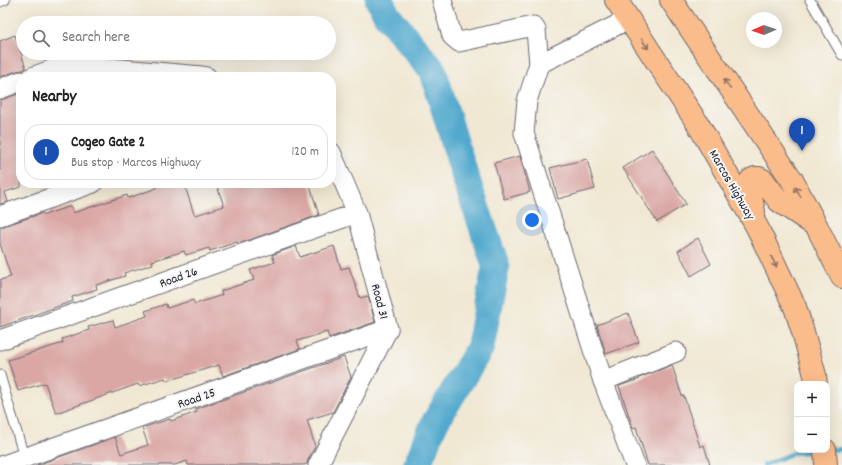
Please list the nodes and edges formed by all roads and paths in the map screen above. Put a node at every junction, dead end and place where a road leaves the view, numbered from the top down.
1 (5, 0) edge
2 (442, 0) edge
3 (616, 0) edge
4 (810, 0) edge
5 (674, 1) edge
6 (0, 2) edge
7 (629, 19) junction
8 (842, 55) edge
9 (539, 64) junction
10 (45, 72) edge
11 (156, 72) edge
12 (16, 83) edge
13 (0, 88) edge
14 (336, 164) edge
15 (79, 188) edge
16 (357, 213) junction
17 (0, 216) edge
18 (757, 227) junction
19 (817, 227) junction
20 (842, 277) edge
21 (388, 329) junction
22 (0, 340) edge
23 (676, 352) dead end
24 (0, 375) edge
25 (603, 381) junction
26 (815, 381) edge
27 (25, 462) edge
28 (4, 465) edge
29 (318, 465) edge
30 (635, 465) edge

1 - 6 lane
2 - 9 street
3 - 7 main road, Marcos Highway
4 - 8 lane
19 -> 5 main road
7 - 9 street
7 -> 18 main road, Marcos Highway
9 - 25 street
10 - 11 street
12 - 13 street
14 - 16 street, Road 31
15 - 17 street
16 - 21 street, Road 31
16 - 22 street, Road 26
18 - 19 main road
18 -> 26 main road, Marcos Highway
19 - 20 main road
21 - 27 street, Road 25
21 - 29 street, Road 31
23 - 25 street
24 - 27 lane
25 - 30 street
27 - 28 street, Road 25

